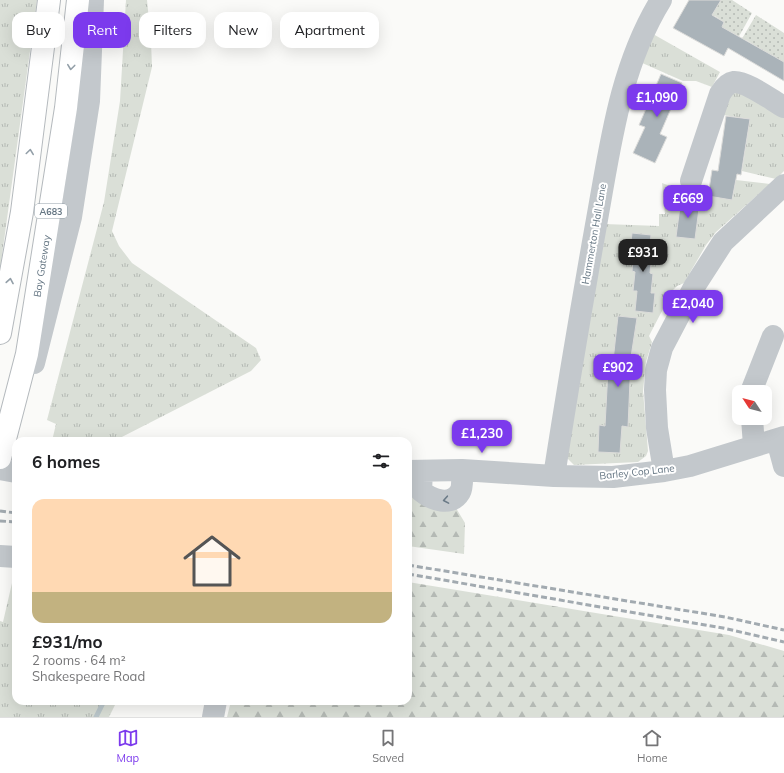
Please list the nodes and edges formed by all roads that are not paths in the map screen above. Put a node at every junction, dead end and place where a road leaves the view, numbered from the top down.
1 (48, 0) edge
2 (78, 0) edge
3 (93, 0) edge
4 (661, 0) edge
5 (784, 107) edge
6 (691, 181) dead end
7 (784, 185) edge
8 (0, 333) edge
9 (773, 336) dead end
10 (754, 385) edge
11 (12, 420) junction
12 (752, 425) edge
13 (780, 438) edge
14 (754, 446) junction
15 (2, 449) edge
16 (784, 466) edge
17 (0, 469) edge
18 (462, 470) junction
19 (12, 471) edge
20 (415, 471) edge
21 (664, 471) junction
22 (554, 476) junction
23 (0, 556) edge
24 (12, 557) edge
25 (215, 705) edge
26 (213, 717) edge

8 -> 1 highway, A683
2 -> 11 highway, Bay Gateway / A683
3 - 11 street
4 - 22 street, Hammerton Hall Lane
5 - 6 street
7 - 21 street
9 - 10 street
11 - 15 highway, Bay Gateway / A683
12 - 14 street
13 - 14 street, Barley Cop Lane
13 - 16 street
14 - 21 street, Barley Cop Lane
17 - 19 street
18 - 20 street, Barley Cop Lane
18 -> 20 street, Barley Cop Lane
18 - 22 street, Barley Cop Lane
21 - 22 street, Barley Cop Lane
23 - 24 street
25 - 26 street

